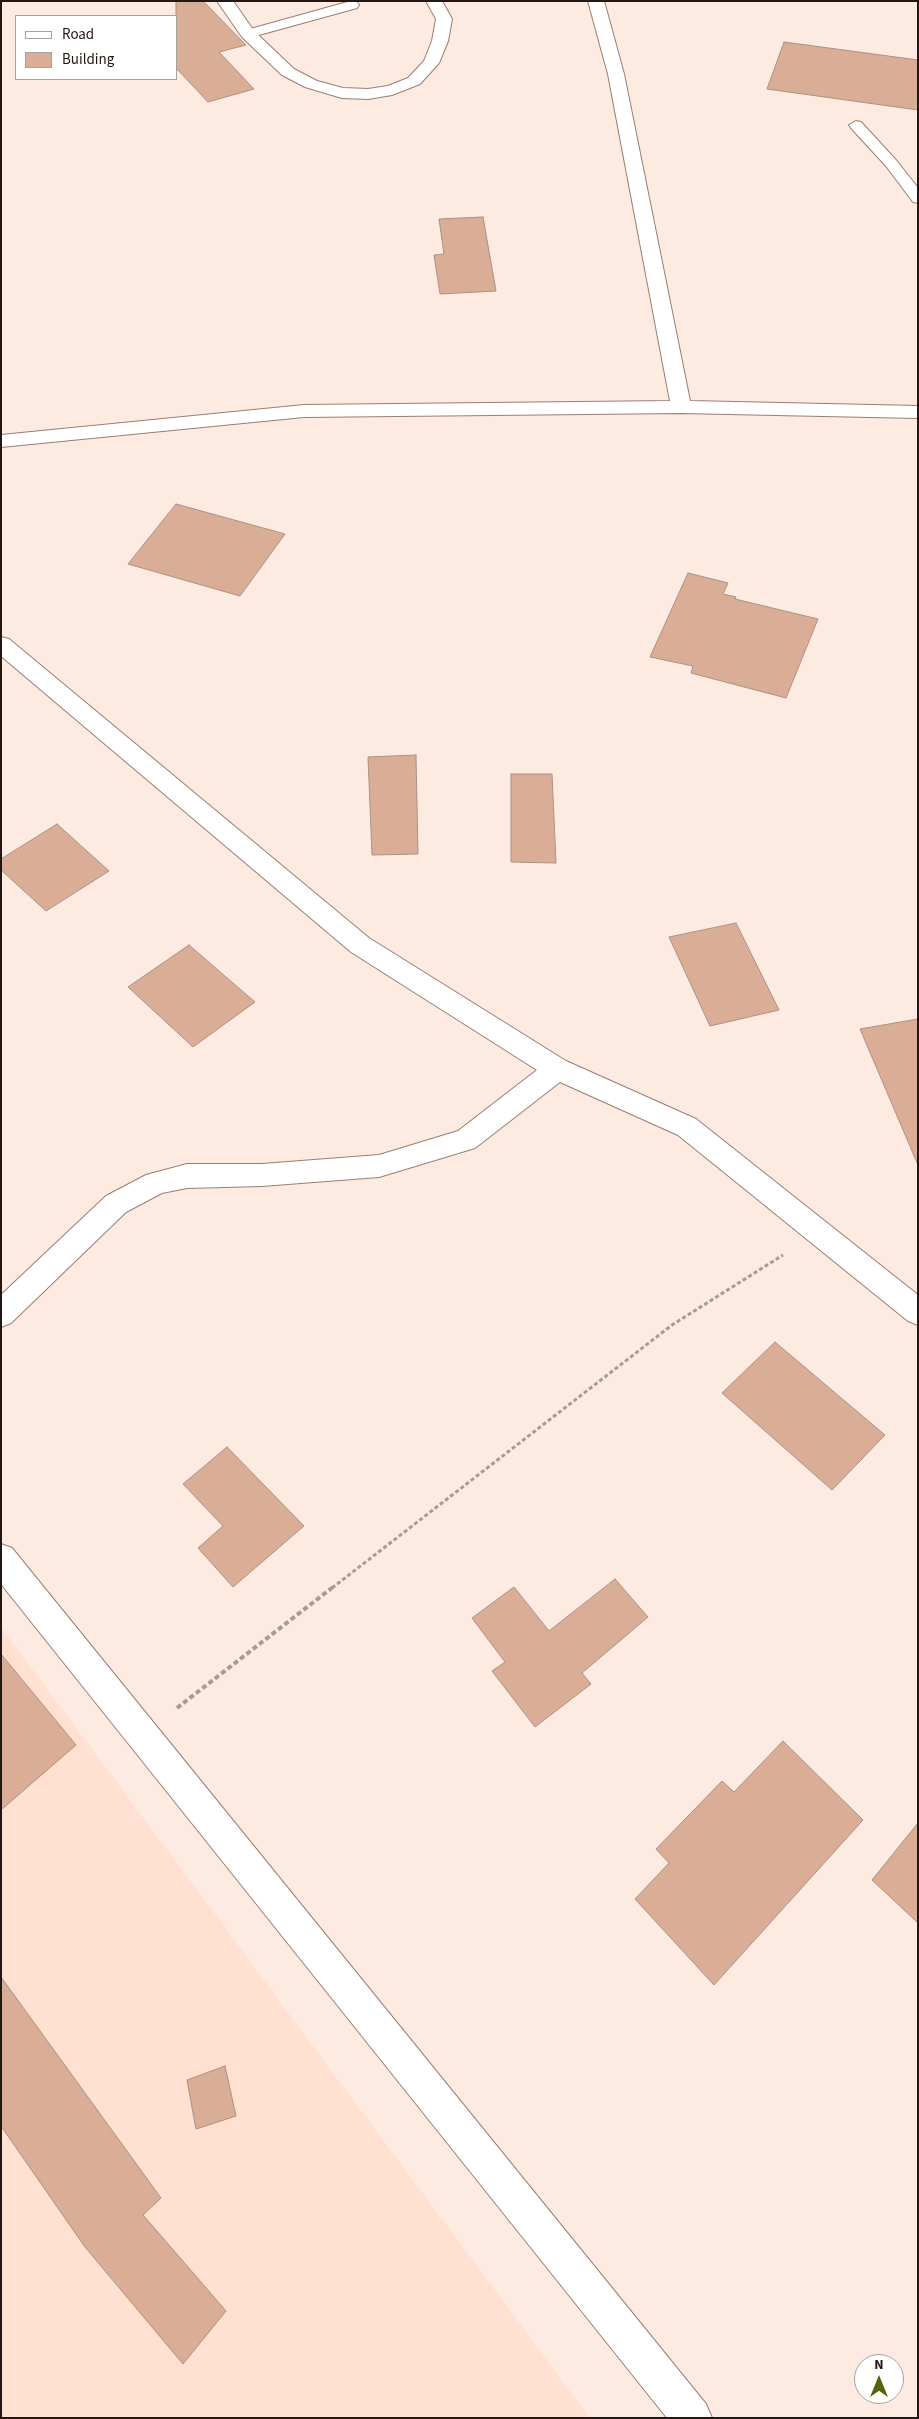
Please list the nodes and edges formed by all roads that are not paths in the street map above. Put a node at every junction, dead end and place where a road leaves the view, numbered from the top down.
1 (226, 1) edge
2 (434, 1) edge
3 (596, 1) edge
4 (352, 5) dead end
5 (248, 34) junction
6 (856, 124) dead end
7 (918, 199) edge
8 (681, 407) junction
9 (918, 412) edge
10 (4, 439) edge
11 (1, 644) edge
12 (557, 1069) junction
13 (918, 1312) edge
14 (1, 1314) edge
15 (1, 1559) edge
16 (692, 2418) edge

1 - 5 street
2 - 5 street
3 - 8 street
4 - 5 lane
6 - 7 lane
8 - 9 street
8 - 10 street
11 - 12 street
12 - 13 street
12 - 14 street
15 - 16 street

